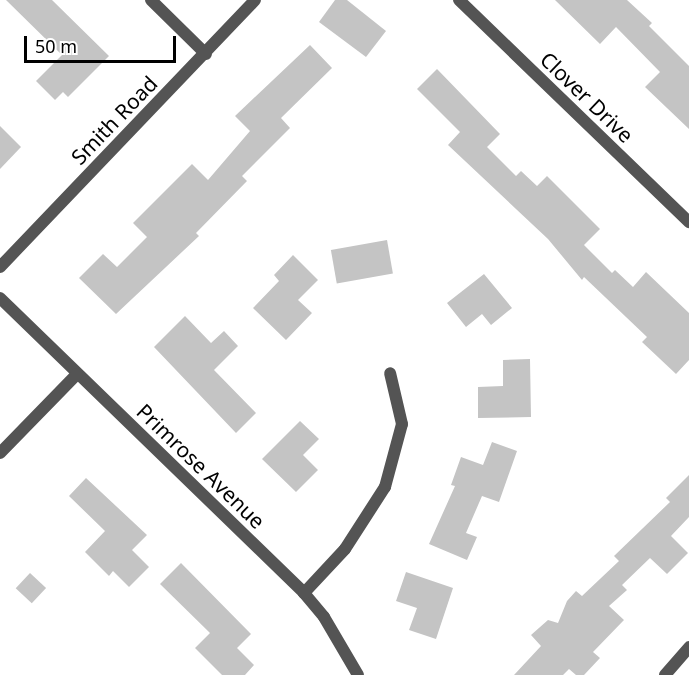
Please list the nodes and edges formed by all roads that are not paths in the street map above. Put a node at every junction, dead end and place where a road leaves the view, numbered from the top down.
1 (151, 0) edge
2 (255, 0) edge
3 (459, 0) edge
4 (206, 54) junction
5 (689, 222) edge
6 (0, 267) edge
7 (0, 298) edge
8 (390, 373) dead end
9 (77, 374) junction
10 (0, 453) edge
11 (304, 593) junction
12 (689, 647) edge
13 (357, 675) edge
14 (665, 675) edge

1 - 4 street
2 - 4 street, Smith Road
3 - 5 street, Clover Drive
4 - 6 street, Smith Road
7 - 9 street, Primrose Avenue
8 - 11 street
9 - 10 street
9 - 11 street, Primrose Avenue
11 - 13 street, Primrose Avenue
12 - 14 street

